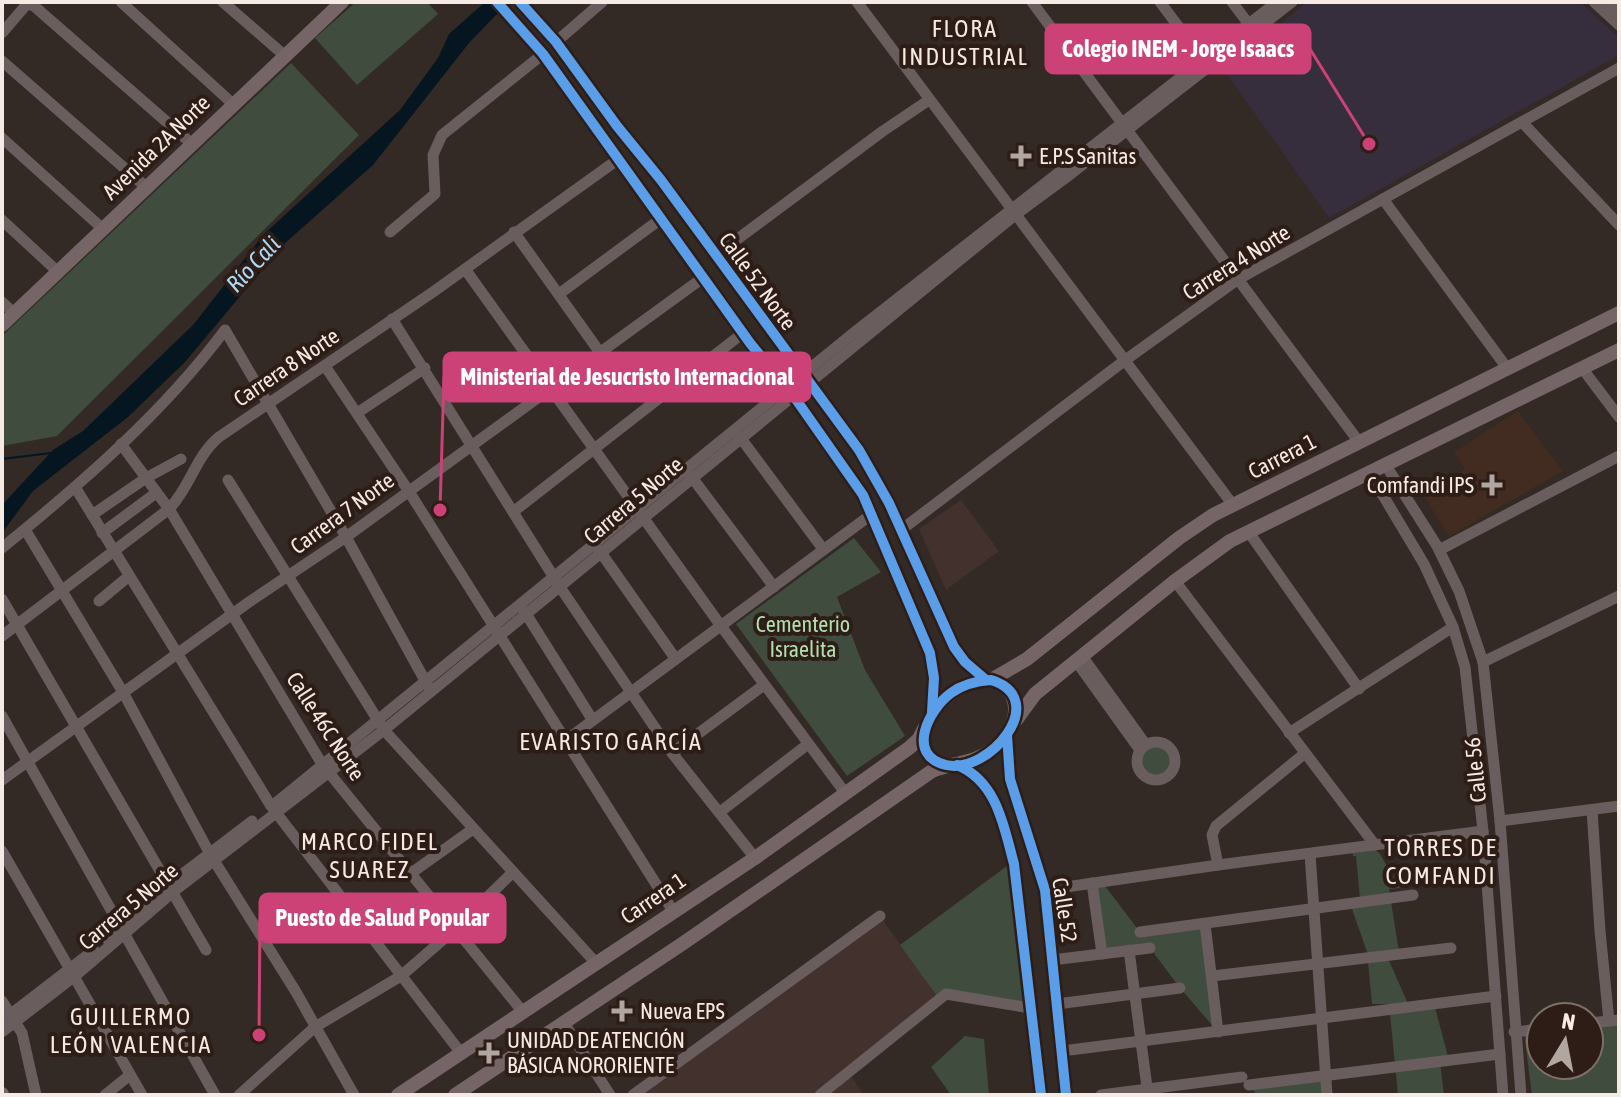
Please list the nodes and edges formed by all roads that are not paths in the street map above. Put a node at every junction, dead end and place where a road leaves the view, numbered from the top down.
1 (121, 2) edge
2 (223, 2) edge
3 (497, 2) edge
4 (602, 2) edge
5 (857, 2) edge
6 (1032, 2) edge
7 (1160, 2) edge
8 (1232, 2) edge
9 (1277, 2) edge
10 (1292, 2) edge
11 (1594, 2) edge
12 (1609, 2) edge
13 (337, 3) edge
14 (523, 5) edge
15 (1619, 11) edge
16 (1619, 25) edge
17 (1252, 28) junction
18 (2, 33) edge
19 (556, 42) junction
20 (281, 52) junction
21 (543, 54) junction
22 (2, 61) edge
23 (1206, 63) junction
24 (1619, 68) edge
25 (230, 100) junction
26 (929, 100) junction
27 (608, 113) junction
28 (592, 122) junction
29 (1522, 122) junction
30 (1124, 128) junction
31 (2, 138) edge
32 (189, 142) junction
33 (620, 158) junction
34 (143, 185) junction
35 (1383, 199) junction
36 (1012, 212) junction
37 (662, 218) junction
38 (2, 220) edge
39 (1619, 225) edge
40 (100, 226) junction
41 (390, 232) dead end
42 (514, 232) junction
43 (716, 255) junction
44 (54, 268) junction
45 (465, 269) junction
46 (704, 277) junction
47 (1237, 280) junction
48 (559, 294) junction
49 (6, 308) edge
50 (1619, 313) edge
51 (392, 319) junction
52 (2, 325) edge
53 (769, 329) junction
54 (747, 338) junction
55 (1619, 350) edge
56 (601, 354) junction
57 (1124, 361) junction
58 (325, 366) junction
59 (425, 368) junction
60 (1507, 368) junction
61 (1582, 368) junction
62 (797, 385) junction
63 (550, 390) junction
64 (267, 404) junction
65 (357, 413) junction
66 (1619, 417) edge
67 (740, 437) junction
68 (1359, 442) junction
69 (121, 444) junction
70 (473, 446) junction
71 (593, 448) junction
72 (859, 450) junction
73 (1619, 456) edge
74 (181, 459) dead end
75 (838, 459) junction
76 (1385, 464) junction
77 (1369, 472) junction
78 (688, 473) junction
79 (146, 478) junction
80 (228, 480) dead end
81 (75, 487) junction
82 (408, 490) junction
83 (156, 493) junction
84 (1404, 495) junction
85 (1389, 503) junction
86 (1233, 505) junction
87 (169, 509) junction
88 (513, 512) junction
89 (640, 512) junction
90 (872, 514) junction
91 (92, 515) junction
92 (901, 530) junction
93 (26, 531) junction
94 (1248, 531) junction
95 (102, 533) junction
96 (346, 537) junction
97 (2, 548) edge
98 (598, 548) junction
99 (823, 549) junction
100 (1439, 550) junction
101 (114, 552) junction
102 (290, 575) junction
103 (129, 576) junction
104 (1175, 581) junction
105 (557, 582) junction
106 (774, 587) junction
107 (62, 590) junction
108 (1619, 596) edge
109 (2, 599) edge
110 (99, 601) dead end
111 (523, 609) junction
112 (232, 615) junction
113 (18, 625) junction
114 (721, 626) junction
115 (1453, 627) junction
116 (496, 632) junction
117 (2, 636) edge
118 (178, 655) junction
119 (675, 658) junction
120 (1079, 658) junction
121 (1483, 662) junction
122 (988, 680) junction
123 (764, 685) junction
124 (428, 687) junction
125 (1359, 689) junction
126 (630, 691) junction
127 (124, 694) junction
128 (932, 712) junction
129 (2, 716) edge
130 (592, 719) junction
131 (381, 725) junction
132 (77, 727) junction
133 (924, 729) junction
134 (1010, 729) junction
135 (1289, 733) junction
136 (565, 741) junction
137 (808, 744) junction
138 (1143, 747) dead end
139 (672, 753) junction
140 (1304, 754) junction
141 (29, 761) junction
142 (954, 766) junction
143 (325, 768) junction
144 (1477, 774) junction
145 (1495, 774) junction
146 (2, 780) edge
147 (846, 794) junction
148 (1619, 806) edge
149 (273, 809) junction
150 (1592, 810) junction
151 (720, 812) junction
152 (1500, 821) junction
153 (473, 829) junction
154 (1483, 831) junction
155 (1375, 845) junction
156 (2, 851) edge
157 (1310, 854) junction
158 (1501, 857) junction
159 (212, 858) junction
160 (755, 858) junction
161 (1485, 859) junction
162 (1218, 865) junction
163 (512, 873) junction
164 (410, 874) junction
165 (1092, 883) junction
166 (170, 889) junction
167 (1045, 890) junction
168 (1413, 895) dead end
169 (1314, 910) junction
170 (673, 911) junction
171 (880, 916) dead end
172 (1205, 924) junction
173 (454, 930) junction
174 (123, 932) junction
175 (1140, 932) dead end
176 (1150, 948) dead end
177 (1451, 948) dead end
178 (206, 950) dead end
179 (1129, 950) junction
180 (1102, 954) junction
181 (1052, 960) junction
182 (596, 963) junction
183 (1318, 963) junction
184 (72, 973) junction
185 (401, 976) junction
186 (1212, 976) junction
187 (1180, 988) dead end
188 (1134, 994) junction
189 (1496, 996) junction
190 (2, 1001) edge
191 (1057, 1004) junction
192 (1030, 1008) junction
193 (523, 1012) junction
194 (1497, 1015) junction
195 (1322, 1019) junction
196 (10, 1020) edge
197 (1614, 1020) edge
198 (564, 1023) junction
199 (315, 1027) junction
200 (1525, 1031) edge
201 (2, 1032) edge
202 (1218, 1032) junction
203 (1514, 1032) junction
204 (1141, 1042) junction
205 (1062, 1051) junction
206 (461, 1053) junction
207 (1500, 1054) junction
208 (130, 1075) junction
209 (1326, 1076) junction
210 (1148, 1092) edge
211 (36, 1095) edge
212 (105, 1095) edge
213 (142, 1095) edge
214 (215, 1095) edge
215 (239, 1095) edge
216 (354, 1095) edge
217 (398, 1095) edge
218 (455, 1095) edge
219 (610, 1095) edge
220 (633, 1095) edge
221 (820, 1095) edge
222 (1041, 1095) edge
223 (1066, 1095) edge
224 (1101, 1095) edge
225 (1327, 1095) edge
226 (1503, 1095) edge
227 (1521, 1095) edge

1 - 25 street
2 - 20 street
3 - 21 main road, Calle 52 Norte
4 - 19 street
5 - 26 street
6 - 30 street
7 - 23 street
8 - 17 street
9 - 17 street, Carrera 5 Norte
10 - 17 street, Carrera 5 Norte
11 - 16 street
12 - 15 street
13 - 20 main road, Avenida 2A Norte
14 - 19 main road, Calle 52 Norte
17 - 23 street, Carrera 5 Norte
18 - 32 street
19 - 27 main road, Calle 52 Norte
20 - 25 main road, Avenida 2A Norte
21 - 28 main road, Calle 52 Norte
21 - 41 street
22 - 34 street
23 - 30 street, Carrera 5 Norte
24 - 29 street, Carrera 4 Norte
25 - 32 main road, Avenida 2A Norte
26 - 36 street
26 - 43 street
27 - 28 main road
27 - 43 main road, Calle 52 Norte
28 - 33 main road, Calle 52 Norte
29 - 35 street, Carrera 4 Norte
29 - 39 street
30 - 36 street, Carrera 5 Norte
30 - 47 street
31 - 40 street
32 - 34 main road, Avenida 2A Norte
33 - 37 main road, Calle 52 Norte
33 - 42 street, Carrera 8 Norte
34 - 40 main road, Avenida 2A Norte
35 - 47 street, Carrera 4 Norte
35 - 60 street
36 - 57 street
36 - 62 street, Carrera 5 Norte
37 - 46 main road, Calle 52 Norte
37 - 48 street
38 - 44 street
40 - 44 main road, Avenida 2A Norte
42 - 45 street, Carrera 8 Norte
42 - 48 street
43 - 53 main road, Calle 52 Norte
44 - 49 main road, Avenida 2A Norte
45 - 51 street, Carrera 8 Norte
45 - 63 street
46 - 54 main road, Calle 52 Norte
46 - 56 street, Carrera 7 Norte
47 - 57 street, Carrera 4 Norte
47 - 68 street
48 - 56 street
49 - 52 main road, Avenida 2A Norte
50 - 60 main road, Carrera 1
51 - 58 street, Carrera 8 Norte
51 - 59 street
53 - 54 main road
53 - 62 main road, Calle 52 Norte
54 - 62 main road, Calle 52 Norte
54 - 71 street
55 - 61 main road
56 - 63 street, Carrera 7 Norte
57 - 86 street
57 - 92 street, Carrera 4 Norte
58 - 64 street, Carrera 8 Norte
58 - 65 street
59 - 65 street
59 - 70 street
60 - 68 main road, Carrera 1
61 - 66 street
61 - 76 main road
62 - 67 street, Carrera 5 Norte
62 - 72 main road, Calle 52 Norte
62 - 75 main road, Calle 52 Norte
62 - 78 street, Carrera 5 Norte
63 - 70 street, Carrera 7 Norte
63 - 71 street
64 - 69 street
64 - 87 street, Carrera 8 Norte
64 - 96 street
65 - 82 street
67 - 78 street, Carrera 5 Norte
67 - 99 street
68 - 86 main road, Carrera 1
69 - 79 street, Calle 46C Norte
69 - 81 street
70 - 82 street, Carrera 7 Norte
70 - 88 street
71 - 88 street
71 - 89 street
72 - 75 main road
72 - 92 main road, Calle 52 Norte
73 - 100 street
74 - 79 street
75 - 90 main road, Calle 52 Norte
76 - 77 main road
76 - 84 street, Calle 56
77 - 85 street, Calle 56
77 - 94 main road
78 - 89 street, Carrera 5 Norte
78 - 106 street
79 - 83 street, Calle 46C Norte
79 - 91 street
80 - 102 street
81 - 91 street
81 - 93 street
82 - 96 street, Carrera 7 Norte
82 - 116 street
83 - 87 street, Calle 46C Norte
83 - 95 street
84 - 85 street
84 - 100 street, Calle 56
85 - 115 street, Calle 56
86 - 122 main road, Carrera 1
87 - 101 street, Carrera 8 Norte
87 - 112 street, Calle 46C Norte
88 - 105 street
89 - 98 street, Carrera 5 Norte
89 - 114 street
90 - 99 street
90 - 128 main road, Calle 52 Norte
91 - 95 street
92 - 122 main road, Calle 52 Norte
93 - 97 street
93 - 107 street
94 - 104 main road
94 - 125 street
95 - 101 street
96 - 102 street, Carrera 7 Norte
96 - 124 street
98 - 105 street, Carrera 5 Norte
98 - 119 street
99 - 106 street
100 - 121 street, Calle 56
101 - 103 street
101 - 107 street, Carrera 8 Norte
102 - 112 street, Carrera 7 Norte
102 - 131 street
103 - 110 street
103 - 118 street
104 - 120 main road
104 - 135 street
105 - 111 street, Carrera 5 Norte
105 - 126 street
106 - 114 street
107 - 113 street, Carrera 8 Norte
107 - 127 street
108 - 121 street
109 - 113 street
111 - 116 street, Carrera 5 Norte
111 - 130 street
112 - 118 street, Carrera 7 Norte
112 - 143 street, Calle 46C Norte
113 - 117 street, Carrera 8 Norte
113 - 132 street
114 - 119 street
114 - 123 street
115 - 125 street
115 - 144 street, Calle 56
116 - 124 street, Carrera 5 Norte
116 - 136 street
118 - 127 street, Carrera 7 Norte
118 - 149 street
119 - 126 street
120 - 134 main road
120 - 138 street
121 - 145 street, Calle 56
122 - 128 main road
122 - 134 main road
123 - 137 street
123 - 139 street
124 - 131 street, Carrera 5 Norte
125 - 135 street
126 - 130 street
126 - 139 street
127 - 132 street, Carrera 7 Norte
127 - 159 street
128 - 133 main road
129 - 141 street
130 - 136 street
131 - 143 street, Carrera 5 Norte
131 - 153 street
132 - 141 street, Carrera 7 Norte
132 - 166 street
133 - 142 main road
133 - 147 main road, Carrera 1
134 - 142 main road
134 - 167 main road, Calle 52
135 - 140 street
136 - 170 street
137 - 147 street
137 - 151 street
139 - 151 street
140 - 155 street
140 - 162 street
141 - 146 street, Carrera 7 Norte
141 - 174 street
142 - 192 main road, Calle 52
142 - 198 main road
143 - 149 street, Carrera 5 Norte
143 - 164 street, Calle 46C Norte
144 - 145 street
144 - 154 street, Calle 56
145 - 152 street, Calle 56
147 - 160 main road, Carrera 1
148 - 150 street
149 - 159 street, Carrera 5 Norte
149 - 185 street
150 - 152 street
150 - 197 street
151 - 160 street
152 - 158 street, Calle 56
153 - 163 street
153 - 164 street
154 - 155 street
154 - 161 street, Calle 56
155 - 157 street
156 - 184 street
157 - 162 street
157 - 169 street
158 - 161 street
158 - 203 street, Calle 56
159 - 166 street, Carrera 5 Norte
159 - 199 street
160 - 170 main road, Carrera 1
161 - 189 street, Calle 56
162 - 165 street
163 - 173 street
163 - 182 street
164 - 173 street, Calle 46C Norte
165 - 167 street
165 - 180 street
166 - 174 street, Carrera 5 Norte
166 - 178 street
167 - 181 main road, Calle 52
168 - 169 street
169 - 172 street
169 - 183 street
170 - 182 main road, Carrera 1
171 - 220 street
172 - 175 street
172 - 186 street
173 - 185 street
173 - 193 street, Calle 46C Norte
174 - 184 street, Carrera 5 Norte
174 - 214 street
176 - 179 street
177 - 183 street
179 - 180 street
179 - 188 street
180 - 181 street
181 - 191 main road, Calle 52
182 - 193 main road, Carrera 1
183 - 186 street
183 - 195 street
184 - 196 street, Carrera 5 Norte
184 - 208 street
185 - 199 street
185 - 206 street
186 - 202 street
187 - 188 street
188 - 191 street
188 - 204 street
189 - 194 street, Calle 56
189 - 195 street
190 - 196 street
191 - 205 main road, Calle 52
192 - 221 street
192 - 222 main road, Calle 52
193 - 206 main road, Carrera 1
194 - 203 street
194 - 207 street, Calle 56
195 - 202 street
195 - 209 street
196 - 201 street, Carrera 5 Norte
196 - 211 street
198 - 218 main road
198 - 219 street
199 - 215 street
199 - 216 street
200 - 203 street
202 - 204 street
203 - 227 street, Calle 56
204 - 205 street
204 - 210 street
205 - 223 main road, Calle 52
206 - 217 main road, Carrera 1
207 - 209 street
207 - 226 street, Calle 56
208 - 212 street
208 - 213 street
209 - 210 street
209 - 225 street
210 - 224 street

